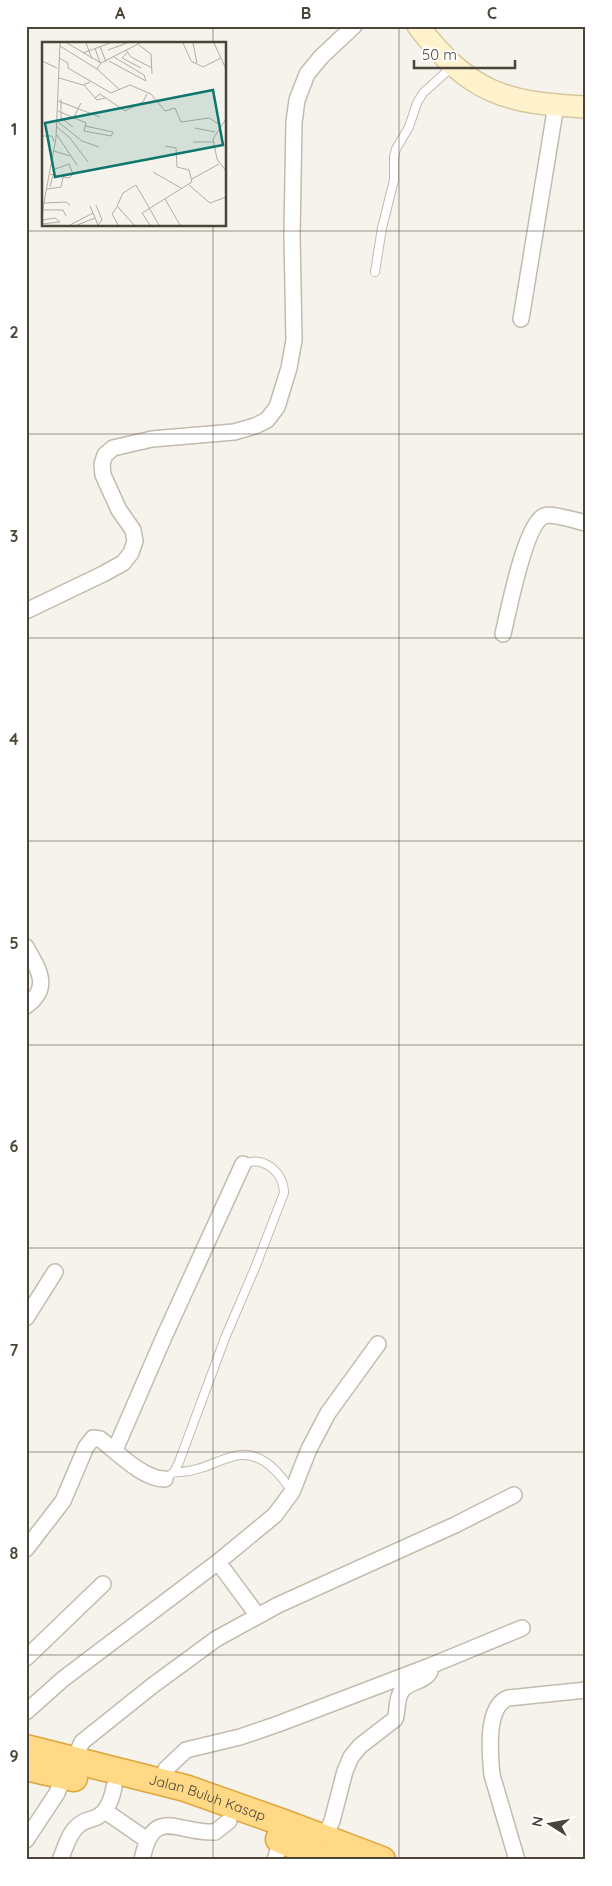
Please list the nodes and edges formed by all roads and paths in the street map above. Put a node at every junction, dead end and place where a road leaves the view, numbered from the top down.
1 (354, 26) edge
2 (418, 26) edge
3 (453, 66) junction
4 (556, 105) junction
5 (586, 107) edge
6 (374, 272) dead end
7 (521, 319) dead end
8 (586, 523) edge
9 (26, 611) edge
10 (503, 634) dead end
11 (26, 947) edge
12 (26, 1006) edge
13 (243, 1164) joint
14 (54, 1272) dead end
15 (26, 1318) edge
16 (378, 1344) dead end
17 (115, 1450) junction
18 (169, 1476) junction
19 (292, 1492) junction
20 (514, 1495) dead end
21 (26, 1549) edge
22 (218, 1562) junction
23 (103, 1584) dead end
24 (258, 1616) junction
25 (522, 1628) dead end
26 (26, 1658) edge
27 (430, 1666) junction
28 (586, 1690) edge
29 (26, 1712) edge
30 (26, 1748) edge
31 (26, 1767) edge
32 (69, 1768) junction
33 (160, 1781) junction
34 (114, 1787) junction
35 (105, 1811) junction
36 (229, 1821) junction
37 (26, 1840) edge
38 (147, 1840) junction
39 (327, 1849) edge
40 (278, 1850) edge
41 (60, 1860) edge
42 (142, 1860) edge
43 (382, 1860) edge
44 (518, 1860) edge

1 - 9 street
2 - 3 main road
3 - 4 main road
3 - 6 lane
4 - 5 main road
4 - 7 street
8 - 10 street
11 - 12 street
13 - 17 street
13 - 18 lane
14 - 15 street
16 - 19 street
17 - 18 street
17 - 21 street
18 - 19 lane
19 - 22 street
20 - 24 street
22 - 24 street
22 - 29 street
23 - 26 street
24 - 32 street
25 - 27 street
27 - 33 street
27 - 39 street
28 - 44 street
30 - 32 highway, Jalan Buluh Kasap
31 - 32 highway, Jalan Buluh Kasap
32 - 33 highway, Jalan Buluh Kasap
32 - 34 highway, Jalan Buluh Kasap
32 - 37 street
33 - 39 highway, Jalan Buluh Kasap
34 - 35 street
34 - 36 highway, Jalan Buluh Kasap
35 - 38 street
35 - 41 street
36 - 38 street
36 - 40 highway, Jalan Buluh Kasap
38 - 42 street
39 - 40 highway, Jalan Buluh Kasap
39 - 43 highway, Jalan Buluh Kasap

